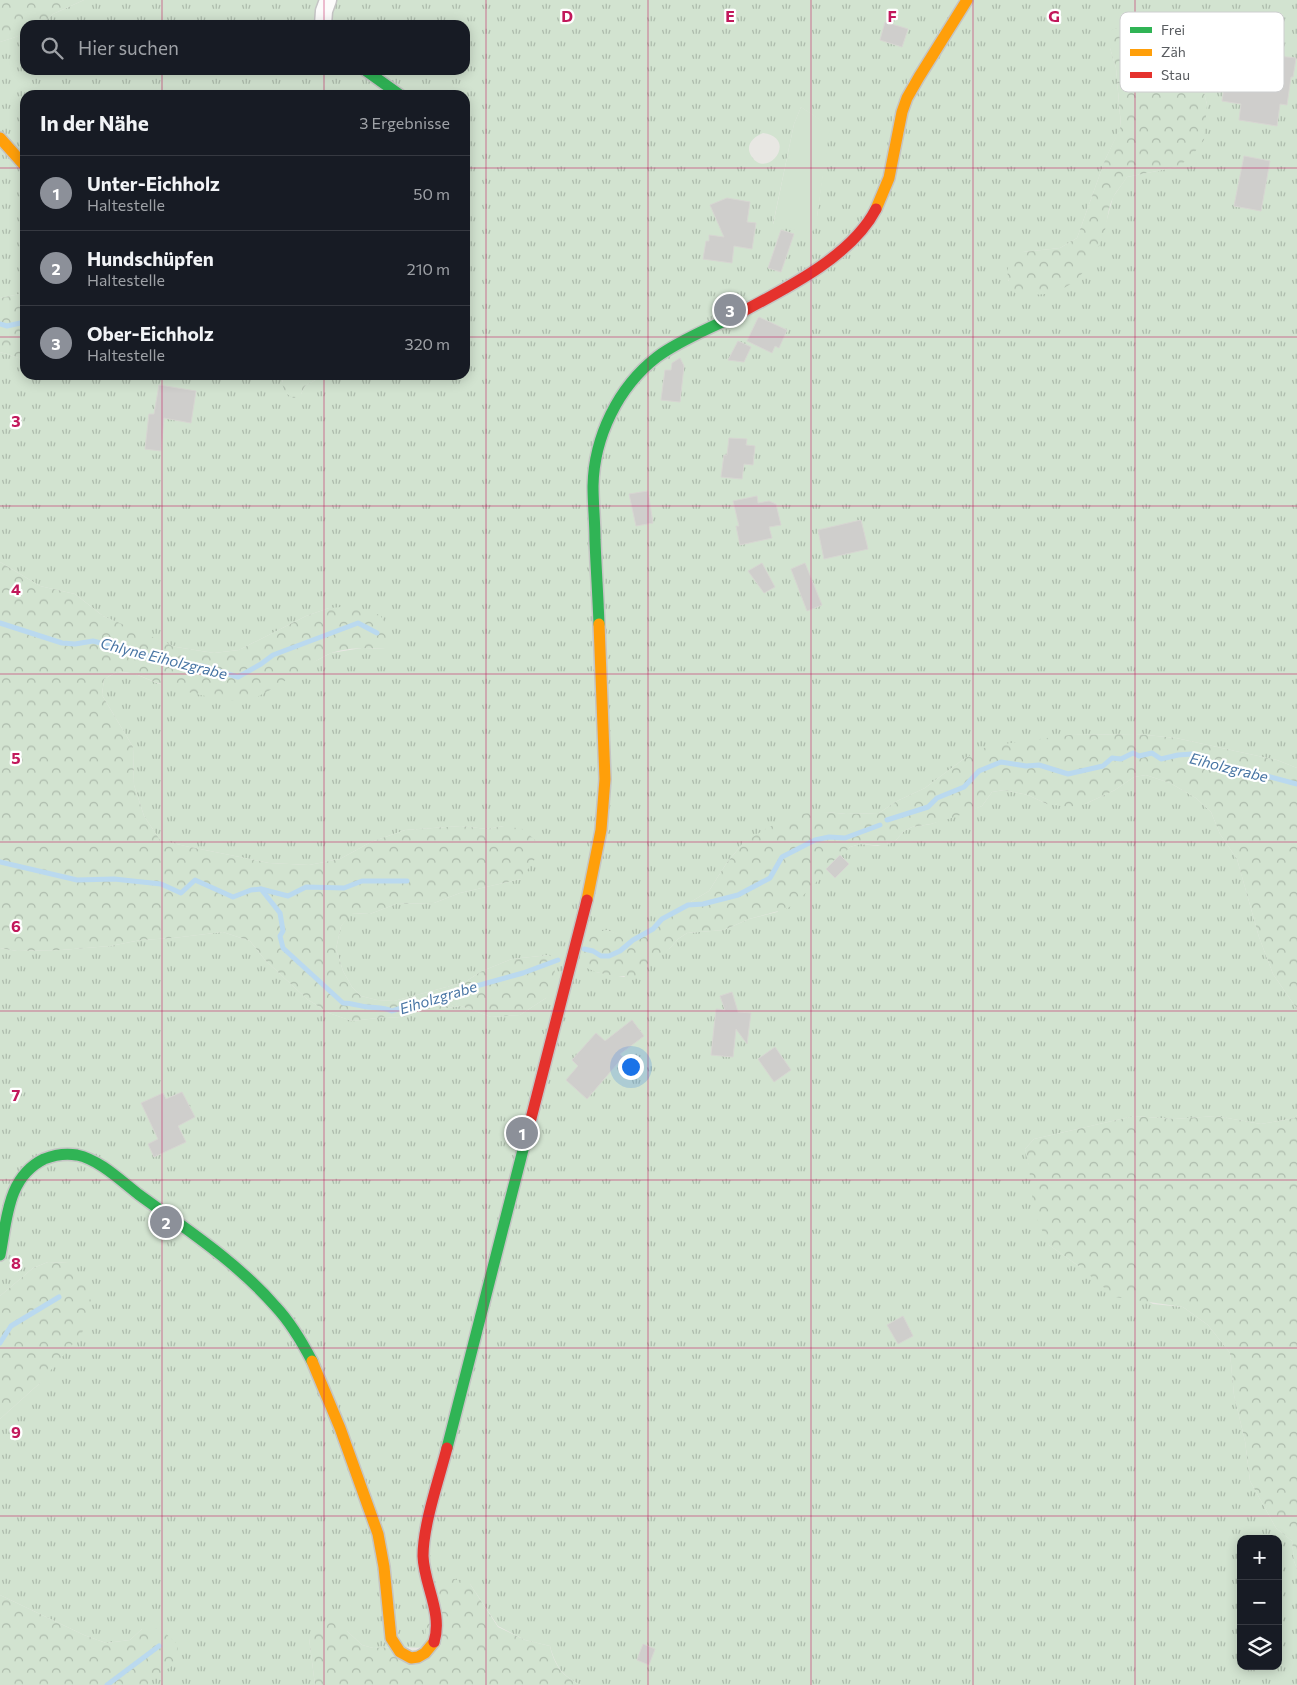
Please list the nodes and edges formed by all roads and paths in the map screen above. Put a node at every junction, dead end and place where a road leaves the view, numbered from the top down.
1 (328, 0) edge
2 (967, 0) edge
3 (323, 20) edge
4 (372, 75) edge
5 (395, 90) edge
6 (0, 138) edge
7 (20, 160) edge
8 (0, 1255) edge

1 - 3 street
2 - 8 street
4 - 5 street
6 - 7 street

